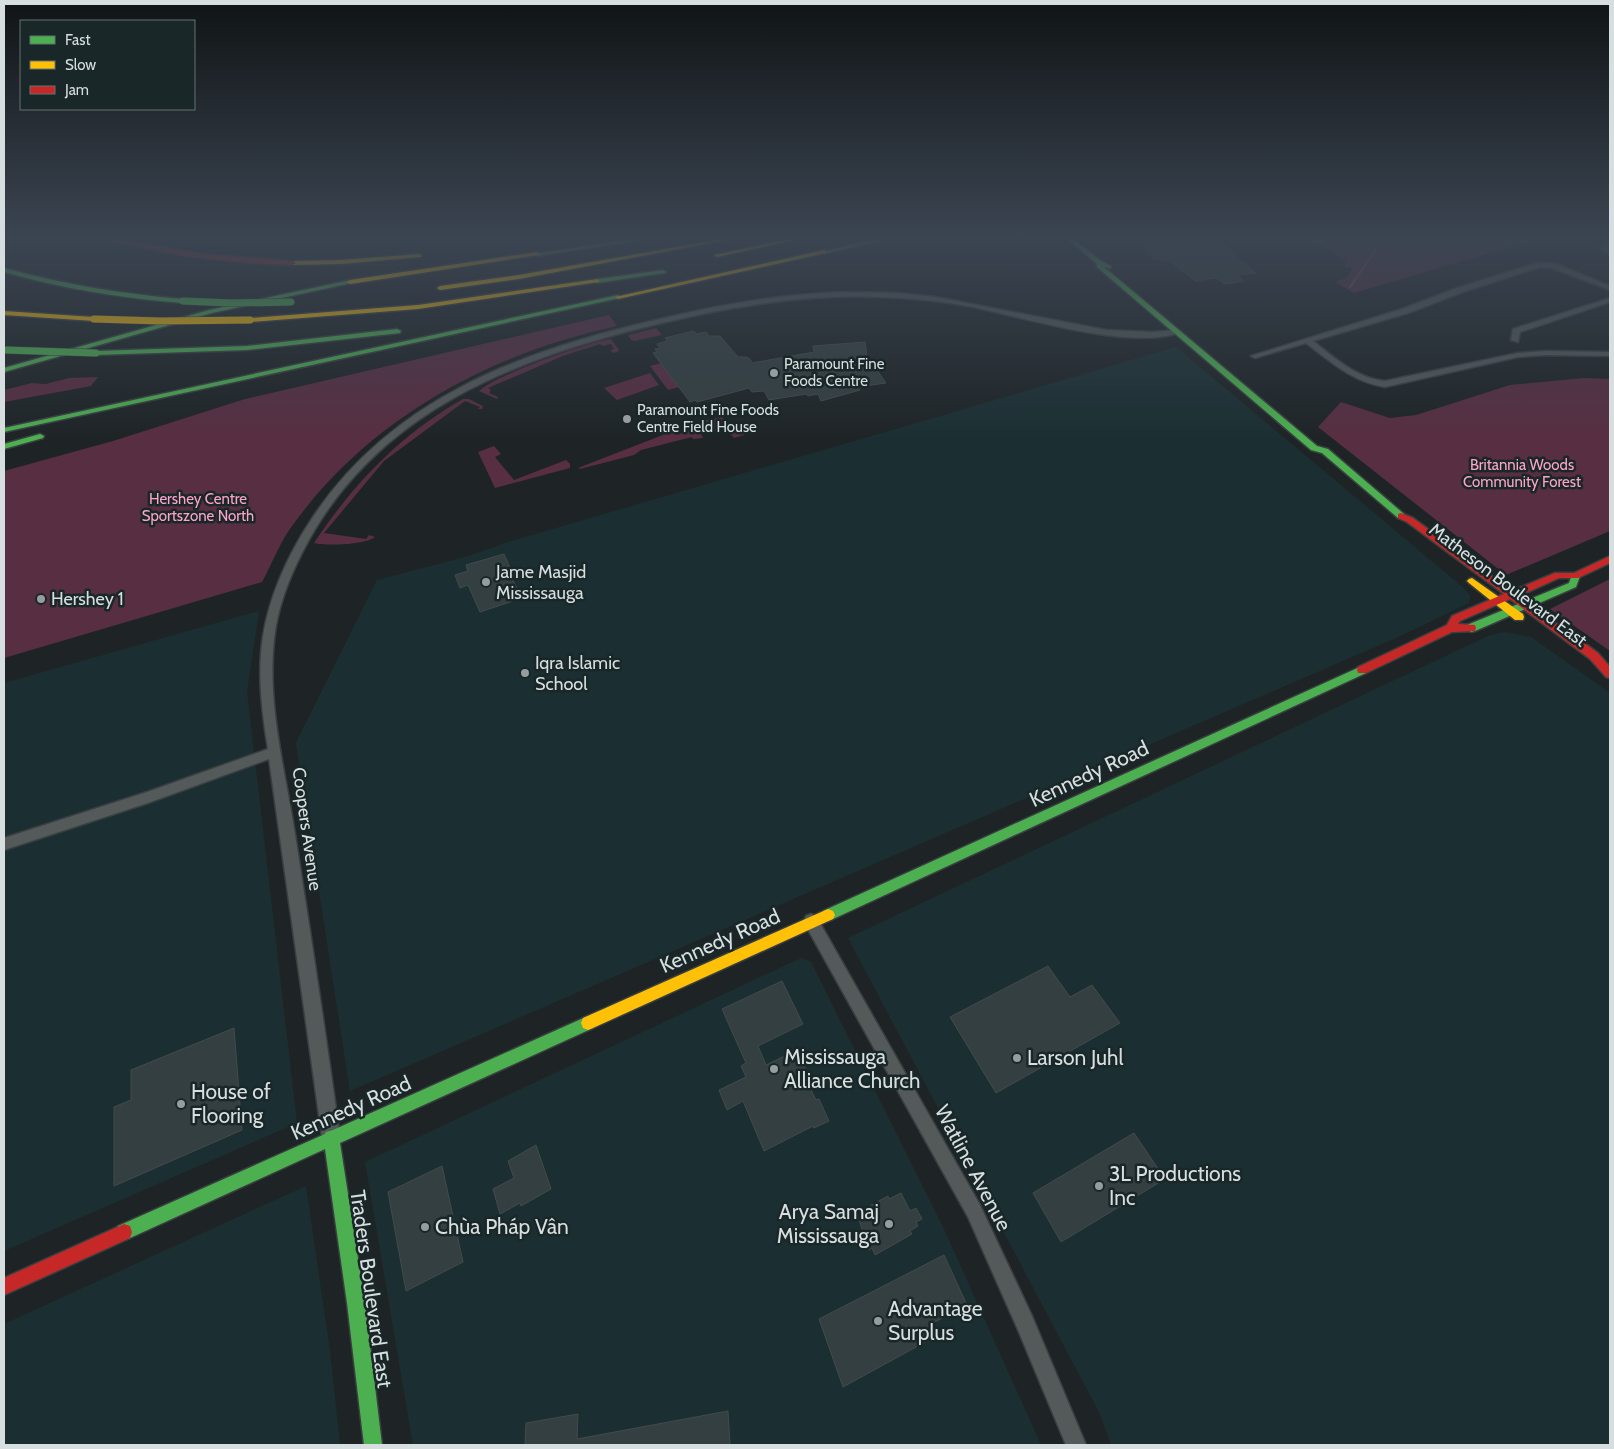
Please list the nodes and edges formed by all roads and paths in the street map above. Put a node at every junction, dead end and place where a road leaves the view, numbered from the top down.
1 (200, 306) edge
2 (235, 306) edge
3 (428, 306) edge
4 (544, 306) edge
5 (576, 306) edge
6 (731, 306) edge
7 (977, 306) edge
8 (1146, 306) edge
9 (1157, 306) edge
10 (1419, 306) edge
11 (1593, 306) edge
12 (4, 313) edge
13 (429, 326) dead end
14 (411, 329) dead end
15 (1177, 332) junction
16 (1515, 340) dead end
17 (1308, 341) junction
18 (4, 353) edge
19 (1610, 354) edge
20 (1255, 356) dead end
21 (317, 363) junction
22 (4, 370) edge
23 (69, 428) dead end
24 (4, 430) edge
25 (52, 433) dead end
26 (4, 447) edge
27 (1325, 451) junction
28 (1397, 514) junction
29 (1610, 559) edge
30 (1575, 576) junction
31 (1511, 594) junction
32 (1497, 601) junction
33 (1526, 606) junction
34 (1512, 611) junction
35 (1531, 626) dead end
36 (1451, 628) junction
37 (1584, 665) dead end
38 (1609, 673) edge
39 (275, 752) junction
40 (4, 844) edge
41 (811, 921) junction
42 (331, 1137) junction
43 (4, 1287) edge
44 (373, 1445) edge
45 (1076, 1445) edge

1 - 18 main road
2 - 22 main road
3 - 12 main road, bridge
4 - 13 main road
5 - 21 main road
6 - 39 street
7 - 15 street
8 - 15 main road, Matheson Boulevard East
9 - 27 main road, Matheson Boulevard East
10 - 17 street
11 - 16 street
14 - 18 main road, bridge
15 - 27 main road, Matheson Boulevard East
17 - 19 street
17 - 20 street
21 - 23 main road
21 - 24 main road
25 - 26 main road
27 - 28 main road, Matheson Boulevard East
28 - 31 main road, Matheson Boulevard East
28 - 32 main road, Matheson Boulevard East
29 - 30 main road, Kennedy Road
30 - 31 main road, Kennedy Road
30 - 33 main road, Kennedy Road
31 - 32 main road, Kennedy Road
31 - 33 main road, Matheson Boulevard East
32 - 34 main road, Matheson Boulevard East
32 - 36 main road, Kennedy Road
33 - 34 main road, Kennedy Road
33 - 38 main road, Matheson Boulevard East
34 - 35 main road, Matheson Boulevard East
34 - 36 main road, Kennedy Road
36 - 41 main road, Kennedy Road
37 - 38 main road, Matheson Boulevard East
39 - 40 street, Coopers Avenue
39 - 42 street, Coopers Avenue
41 - 42 main road, Kennedy Road
41 - 45 street, Watline Avenue
42 - 43 main road, Kennedy Road
42 - 44 main road, Traders Boulevard East

